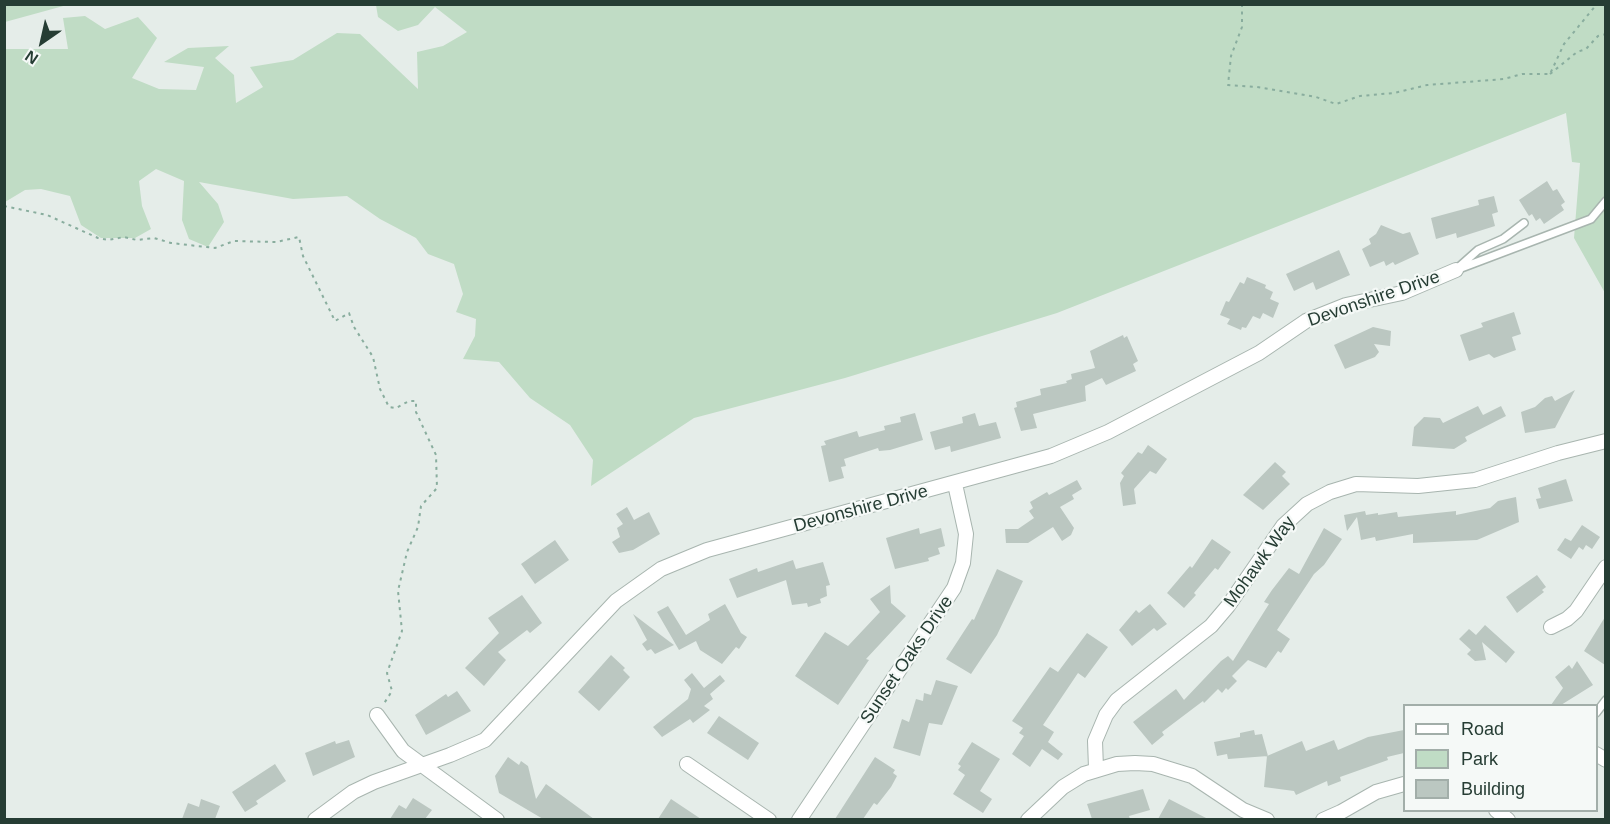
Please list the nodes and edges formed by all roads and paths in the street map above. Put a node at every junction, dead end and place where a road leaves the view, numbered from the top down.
1 (1242, 4) edge
2 (1597, 4) edge
3 (1605, 34) edge
4 (1550, 74) junction
5 (1605, 201) edge
6 (4, 206) edge
7 (1524, 223) dead end
8 (1456, 270) junction
9 (1605, 441) edge
10 (956, 484) junction
11 (1605, 567) edge
12 (1551, 627) dead end
13 (376, 715) joint
14 (687, 764) dead end
15 (420, 766) junction
16 (1096, 768) junction
17 (1403, 784) edge
18 (315, 819) edge
19 (497, 819) edge
20 (769, 819) edge
21 (800, 819) edge
22 (1028, 819) edge
23 (1267, 819) edge
24 (1323, 819) edge

1 - 4 path
2 - 4 path
3 - 4 path
5 - 8 lane
6 - 13 path
7 - 8 lane
8 - 10 street, Devonshire Drive
9 - 16 street, Mohawk Way
10 - 15 street, Devonshire Drive
10 - 21 street, Sunset Oaks Drive
11 - 12 street
13 - 15 street
14 - 20 street
15 - 18 street, Devonshire Drive
15 - 19 street
16 - 22 street
16 - 23 street
17 - 24 street

